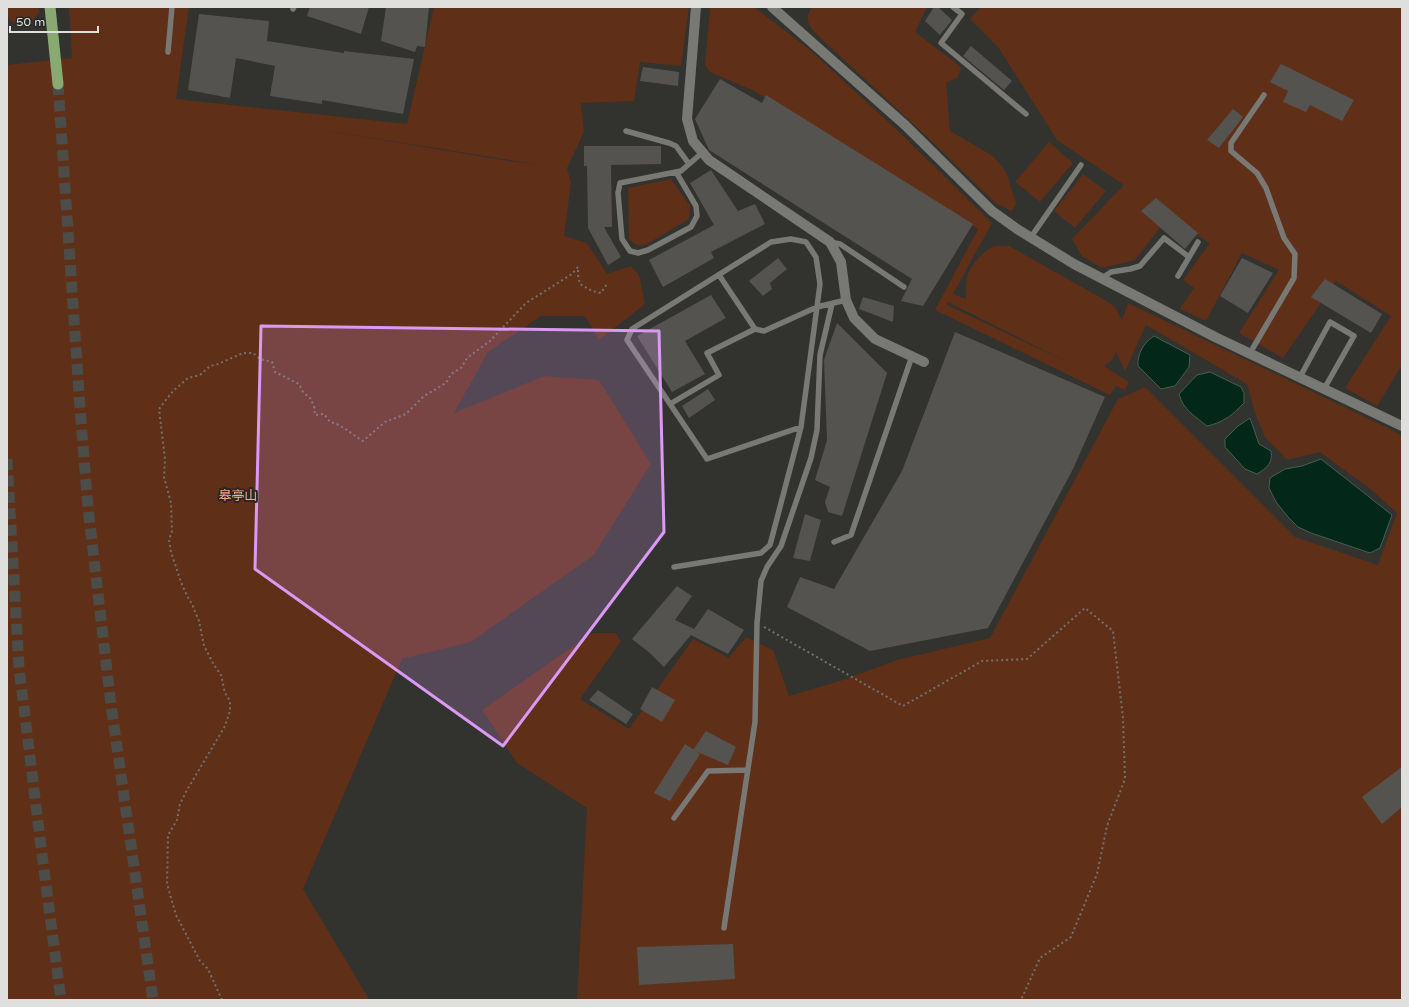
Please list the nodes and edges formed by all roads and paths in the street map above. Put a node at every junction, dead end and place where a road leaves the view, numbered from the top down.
1 (50, 7) edge
2 (172, 7) edge
3 (696, 7) edge
4 (786, 7) edge
5 (953, 7) edge
6 (773, 8) edge
7 (168, 52) dead end
8 (58, 84) tunnel mouth
9 (1264, 94) dead end
10 (1026, 114) dead end
11 (626, 131) dead end
12 (702, 152) junction
13 (689, 164) junction
14 (1081, 165) dead end
15 (676, 172) junction
16 (1031, 237) junction
17 (830, 242) junction
18 (1198, 242) dead end
19 (1189, 257) junction
20 (719, 275) junction
21 (1178, 276) dead end
22 (1102, 278) junction
23 (607, 284) dead end
24 (904, 287) dead end
25 (846, 300) junction
26 (832, 304) junction
27 (817, 307) junction
28 (755, 329) junction
29 (1250, 353) junction
30 (912, 356) junction
31 (924, 362) dead end
32 (1300, 377) junction
33 (1324, 389) junction
34 (670, 404) junction
35 (1402, 426) edge
36 (801, 427) junction
37 (834, 542) dead end
38 (674, 567) dead end
39 (757, 623) junction
40 (748, 770) junction
41 (674, 818) dead end
42 (724, 928) dead end
43 (222, 1000) edge
44 (1020, 1000) edge

1 - 8 highway
2 - 7 lane
3 - 12 street
4 - 6 street
5 - 10 lane
6 - 16 street
9 - 29 lane
11 - 13 lane
12 - 13 lane
12 - 17 street
13 - 15 lane
14 - 16 lane
15 - 15 lane
16 - 22 street
17 - 24 lane
17 - 25 street
18 - 19 lane
19 - 21 lane
19 - 22 lane
20 - 27 lane
20 - 28 lane
20 - 34 lane
22 - 29 street
23 - 43 path
25 - 26 lane
25 - 30 street
26 - 27 lane
26 - 39 lane
27 - 28 lane
27 - 36 lane
28 - 34 lane
29 - 32 street
30 - 31 street
30 - 37 lane
32 - 33 street
32 - 33 lane
33 - 35 street
34 - 36 lane
36 - 38 lane
39 - 40 lane
39 - 44 path
40 - 41 lane
40 - 42 lane

